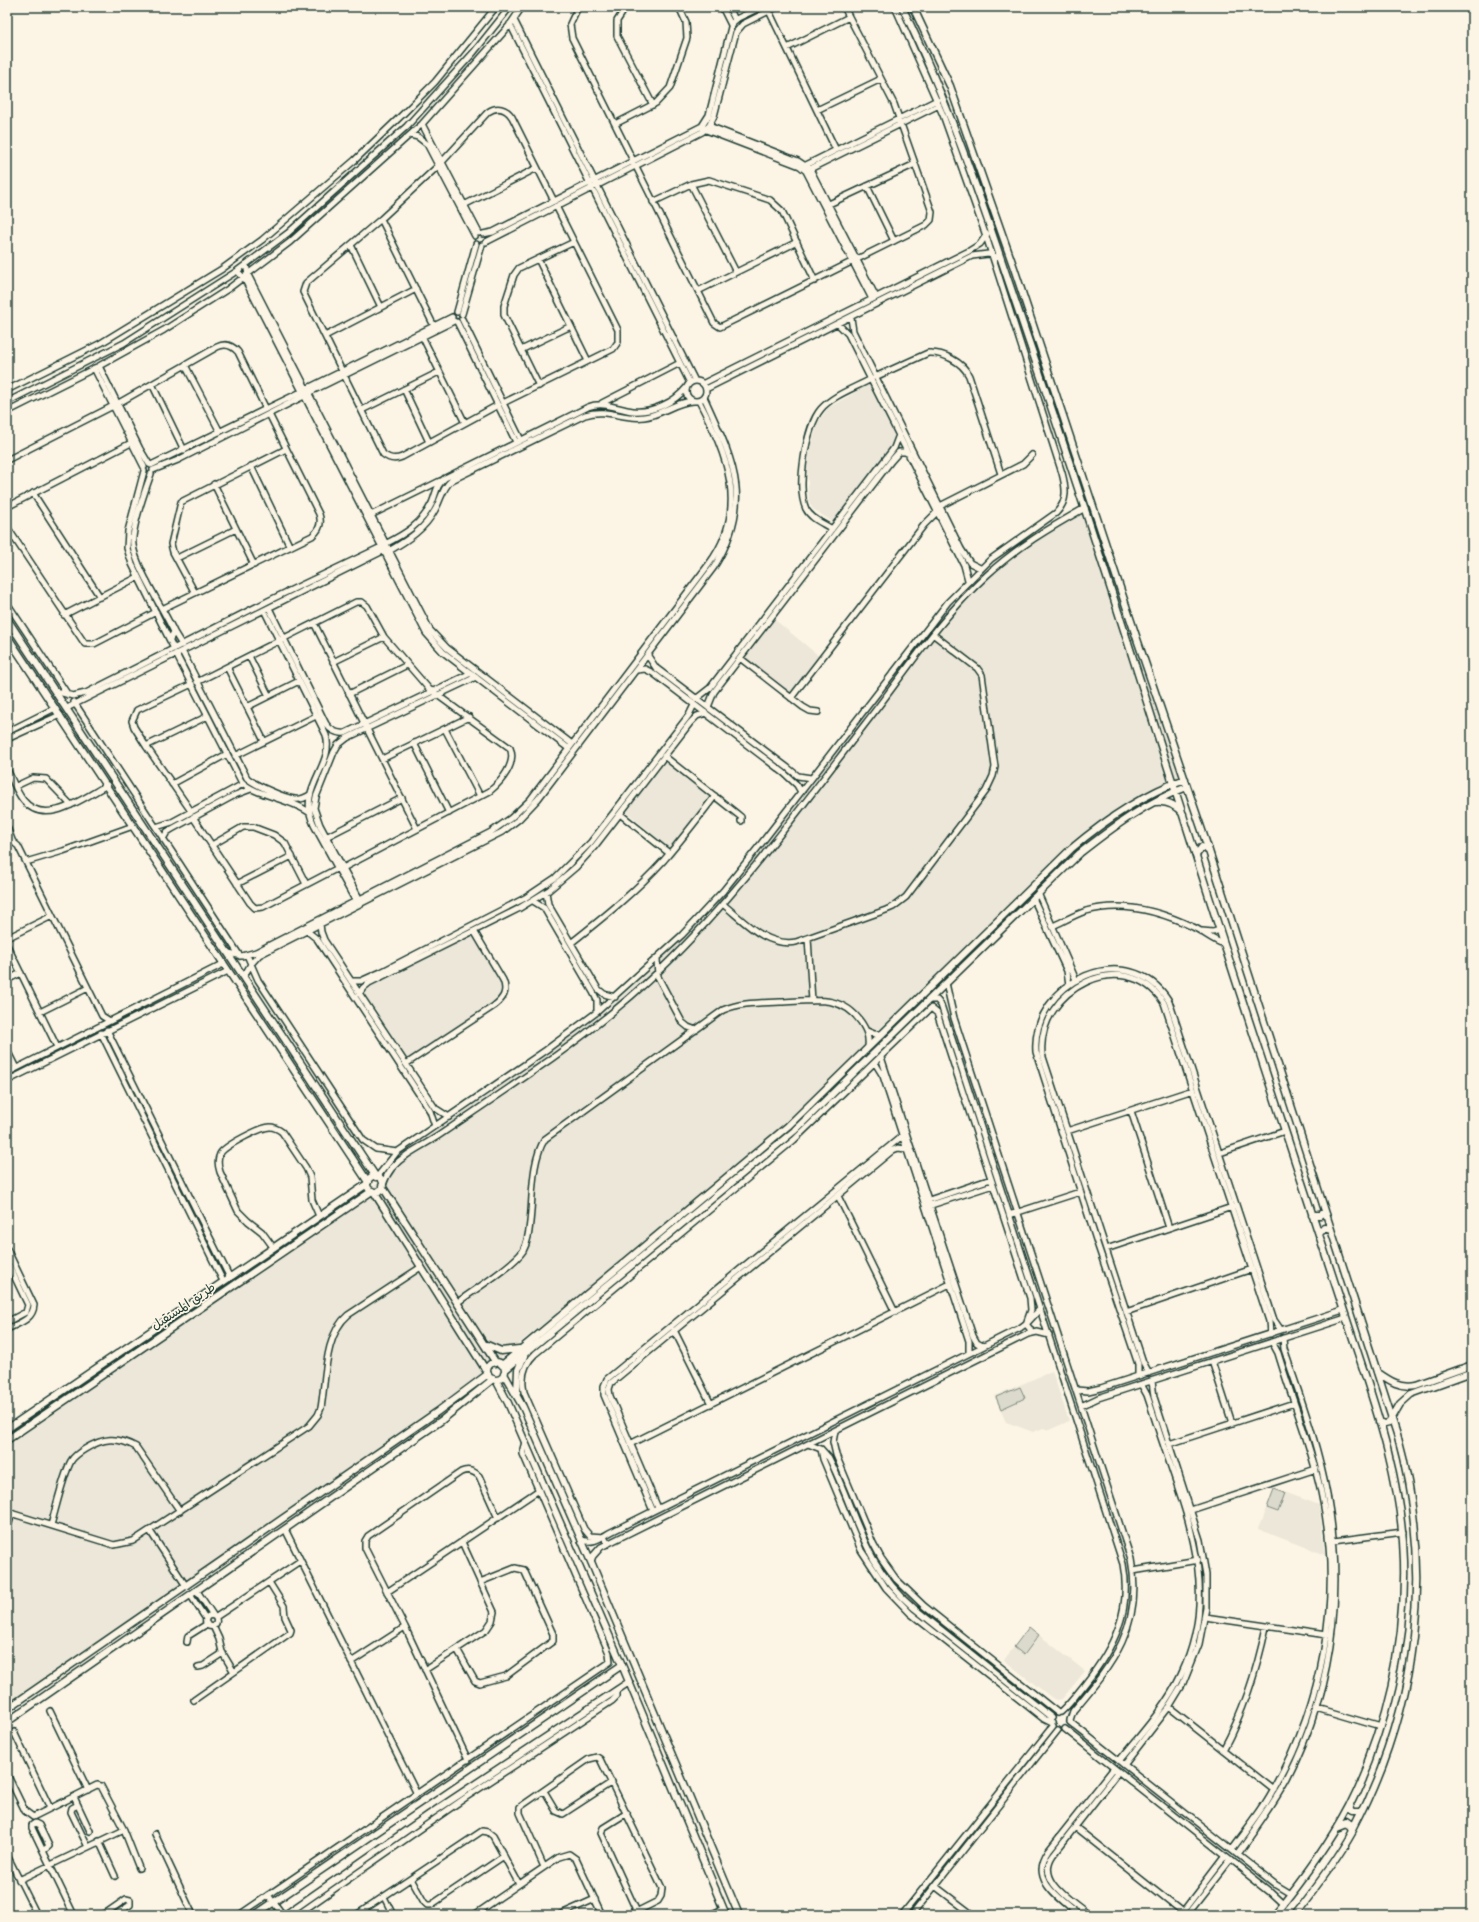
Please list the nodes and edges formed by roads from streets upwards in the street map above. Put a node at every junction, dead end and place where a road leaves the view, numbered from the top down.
1 (496, 7) edge
2 (510, 7) edge
3 (522, 7) edge
4 (578, 7) edge
5 (626, 7) edge
6 (679, 7) edge
7 (722, 7) edge
8 (729, 7) edge
9 (761, 7) edge
10 (777, 7) edge
11 (844, 7) edge
12 (895, 7) edge
13 (913, 7) edge
14 (903, 8) edge
15 (768, 11) junction
16 (849, 17) junction
17 (736, 20) junction
18 (512, 22) junction
19 (731, 26) junction
20 (787, 48) junction
21 (881, 79) junction
22 (938, 103) junction
23 (652, 105) junction
24 (422, 109) junction
25 (817, 110) junction
26 (429, 115) junction
27 (900, 121) junction
28 (422, 124) junction
29 (615, 124) junction
30 (707, 128) junction
31 (410, 135) junction
32 (681, 141) junction
33 (860, 141) junction
34 (753, 146) junction
35 (836, 150) junction
36 (440, 164) junction
37 (634, 164) junction
38 (915, 164) junction
39 (808, 167) junction
40 (537, 168) junction
41 (691, 184) junction
42 (593, 185) junction
43 (867, 186) junction
44 (654, 202) junction
45 (555, 204) junction
46 (829, 204) junction
47 (464, 205) junction
48 (833, 216) junction
49 (381, 219) junction
50 (990, 230) junction
51 (479, 234) junction
52 (986, 236) junction
53 (574, 242) junction
54 (797, 242) junction
55 (894, 242) junction
56 (481, 244) junction
57 (351, 245) junction
58 (992, 255) junction
59 (1000, 258) junction
60 (538, 259) junction
61 (855, 261) junction
62 (246, 264) junction
63 (237, 271) junction
64 (736, 272) junction
65 (246, 276) junction
66 (815, 281) junction
67 (416, 289) junction
68 (698, 291) junction
69 (874, 298) junction
70 (381, 307) junction
71 (457, 318) junction
72 (850, 318) junction
73 (1031, 321) junction
74 (838, 324) junction
75 (434, 326) junction
76 (571, 326) junction
77 (1025, 330) junction
78 (325, 336) junction
79 (422, 336) junction
80 (854, 338) junction
81 (521, 350) junction
82 (1043, 355) junction
83 (588, 361) junction
84 (680, 363) junction
85 (185, 365) junction
86 (1038, 366) junction
87 (97, 367) junction
88 (439, 372) junction
89 (343, 373) junction
90 (873, 378) junction
91 (692, 382) junction
92 (152, 384) junction
93 (704, 384) junction
94 (539, 386) junction
95 (686, 388) junction
96 (404, 389) junction
97 (706, 389) junction
98 (7, 390) edge
99 (305, 392) junction
100 (704, 397) junction
101 (696, 401) junction
102 (7, 402) edge
103 (501, 404) junction
104 (601, 404) junction
105 (115, 405) junction
106 (362, 410) junction
107 (7, 412) edge
108 (268, 412) junction
109 (465, 423) junction
110 (547, 430) junction
111 (220, 432) junction
112 (899, 435) junction
113 (519, 441) junction
114 (429, 442) junction
115 (131, 443) junction
116 (286, 449) junction
117 (184, 450) junction
118 (908, 454) junction
119 (1032, 455) dead end
120 (889, 459) junction
121 (7, 460) edge
122 (251, 466) junction
123 (475, 466) junction
124 (149, 468) junction
125 (1001, 474) junction
126 (445, 478) junction
127 (214, 484) junction
128 (33, 493) junction
129 (940, 506) junction
130 (7, 507) edge
131 (1085, 508) junction
132 (937, 512) junction
133 (371, 515) junction
134 (1052, 516) junction
135 (1058, 524) junction
136 (7, 527) edge
137 (236, 529) junction
138 (832, 529) junction
139 (290, 547) junction
140 (385, 548) junction
141 (959, 550) junction
142 (177, 558) junction
143 (254, 565) junction
144 (980, 568) junction
145 (138, 577) junction
146 (968, 580) junction
147 (693, 585) junction
148 (698, 588) junction
149 (195, 593) junction
150 (100, 597) junction
151 (7, 603) edge
152 (162, 609) junction
153 (266, 609) junction
154 (156, 612) junction
155 (64, 615) junction
156 (7, 619) edge
157 (314, 623) junction
158 (225, 626) junction
159 (174, 632) junction
160 (934, 635) junction
161 (7, 636) edge
162 (384, 637) junction
163 (170, 639) junction
164 (1137, 639) junction
165 (282, 640) junction
166 (1128, 642) junction
167 (182, 645) junction
168 (177, 651) junction
169 (909, 652) junction
170 (249, 656) junction
171 (648, 656) junction
172 (740, 658) junction
173 (916, 658) junction
174 (1144, 660) junction
175 (1135, 661) junction
176 (334, 662) junction
177 (407, 665) junction
178 (227, 667) junction
179 (141, 668) junction
180 (656, 668) junction
181 (637, 670) junction
182 (471, 673) junction
183 (653, 673) junction
184 (476, 677) junction
185 (299, 681) junction
186 (197, 682) junction
187 (192, 684) junction
188 (714, 688) junction
189 (55, 691) junction
190 (432, 691) junction
191 (349, 694) junction
192 (68, 695) junction
193 (437, 695) junction
194 (77, 696) junction
195 (269, 696) junction
196 (791, 698) junction
197 (696, 699) junction
198 (76, 704) junction
199 (694, 704) junction
200 (247, 707) junction
201 (708, 707) junction
202 (55, 708) junction
203 (67, 708) junction
204 (818, 712) dead end
205 (706, 713) junction
206 (60, 715) junction
207 (208, 716) junction
208 (316, 716) junction
209 (468, 717) junction
210 (34, 719) junction
211 (687, 722) junction
212 (36, 725) junction
213 (365, 726) junction
214 (445, 729) junction
215 (7, 732) edge
216 (7, 739) edge
217 (264, 741) junction
218 (414, 743) junction
219 (146, 746) junction
220 (570, 746) junction
221 (227, 754) junction
222 (235, 756) junction
223 (664, 756) junction
224 (382, 759) junction
225 (788, 768) junction
226 (7, 769) edge
227 (784, 773) junction
228 (812, 778) junction
229 (1185, 779) junction
230 (1174, 783) junction
231 (172, 784) junction
232 (243, 784) junction
233 (16, 786) junction
234 (106, 786) junction
235 (1188, 787) junction
236 (252, 788) junction
237 (1176, 791) junction
238 (801, 792) junction
239 (534, 794) junction
240 (310, 795) junction
241 (480, 796) junction
242 (715, 796) junction
243 (402, 798) junction
244 (538, 799) junction
245 (219, 800) junction
246 (1154, 802) junction
247 (70, 805) junction
248 (191, 811) junction
249 (310, 813) junction
250 (449, 813) junction
251 (620, 814) junction
252 (138, 815) junction
253 (193, 817) junction
254 (1184, 817) junction
255 (781, 818) junction
256 (129, 820) junction
257 (741, 821) dead end
258 (611, 822) junction
259 (166, 824) junction
260 (788, 825) junction
261 (133, 826) junction
262 (7, 827) edge
263 (156, 827) junction
264 (417, 829) junction
265 (169, 830) junction
266 (326, 837) junction
267 (9, 838) edge
268 (163, 839) junction
269 (212, 845) junction
270 (1210, 851) junction
271 (669, 853) junction
272 (1196, 855) junction
273 (292, 856) junction
274 (26, 862) junction
275 (340, 868) junction
276 (406, 874) junction
277 (408, 880) junction
278 (237, 884) junction
279 (306, 884) junction
280 (546, 892) junction
281 (1036, 896) junction
282 (357, 899) junction
283 (533, 901) junction
284 (724, 905) junction
285 (549, 911) junction
286 (52, 916) junction
287 (320, 924) junction
288 (1053, 926) junction
289 (1220, 930) junction
290 (307, 931) junction
291 (474, 931) junction
292 (1202, 931) junction
293 (7, 938) edge
294 (808, 938) junction
295 (321, 941) junction
296 (571, 944) junction
297 (1224, 944) junction
298 (7, 945) edge
299 (229, 953) junction
300 (247, 955) junction
301 (240, 956) junction
302 (657, 959) junction
303 (223, 964) junction
304 (250, 964) junction
305 (1068, 967) junction
306 (228, 970) junction
307 (645, 970) junction
308 (1134, 972) junction
309 (21, 973) junction
310 (657, 975) junction
311 (244, 976) junction
312 (1132, 978) junction
313 (7, 980) edge
314 (1076, 980) junction
315 (350, 981) junction
316 (368, 981) junction
317 (946, 983) junction
318 (1069, 985) junction
319 (594, 987) junction
320 (88, 988) junction
321 (359, 994) junction
322 (616, 997) junction
323 (930, 1000) junction
324 (812, 1001) junction
325 (135, 1008) junction
326 (40, 1012) junction
327 (597, 1012) junction
328 (138, 1015) junction
329 (102, 1016) junction
330 (954, 1018) junction
331 (110, 1021) junction
332 (946, 1021) junction
333 (101, 1025) junction
334 (107, 1030) junction
335 (696, 1030) junction
336 (868, 1031) junction
337 (101, 1033) junction
338 (882, 1034) junction
339 (57, 1047) junction
340 (868, 1047) junction
341 (7, 1050) edge
342 (881, 1057) junction
343 (875, 1063) junction
344 (406, 1064) junction
345 (16, 1068) junction
346 (7, 1072) edge
347 (844, 1072) junction
348 (850, 1078) junction
349 (7, 1081) edge
350 (834, 1082) junction
351 (1048, 1083) junction
352 (840, 1088) junction
353 (1193, 1090) junction
354 (140, 1096) junction
355 (134, 1099) junction
356 (433, 1109) junction
357 (1131, 1111) junction
358 (448, 1117) junction
359 (435, 1126) junction
360 (1067, 1131) junction
361 (1285, 1131) junction
362 (902, 1136) junction
363 (906, 1149) junction
364 (888, 1151) junction
365 (397, 1152) junction
366 (1220, 1153) junction
367 (989, 1154) junction
368 (983, 1156) junction
369 (377, 1177) junction
370 (992, 1182) junction
371 (368, 1183) junction
372 (383, 1186) junction
373 (1085, 1186) junction
374 (1080, 1190) junction
375 (373, 1191) junction
376 (838, 1196) junction
377 (344, 1199) junction
378 (930, 1203) junction
379 (350, 1207) junction
380 (1232, 1207) junction
381 (1325, 1211) junction
382 (1017, 1212) junction
383 (1009, 1215) junction
384 (1312, 1215) junction
385 (199, 1216) junction
386 (319, 1216) junction
387 (194, 1218) junction
388 (1169, 1228) junction
389 (1331, 1230) junction
390 (1319, 1234) junction
391 (1098, 1246) junction
392 (1105, 1247) junction
393 (273, 1248) junction
394 (7, 1249) edge
395 (1249, 1252) junction
396 (760, 1256) junction
397 (9, 1260) edge
398 (421, 1267) junction
399 (1252, 1269) junction
400 (1028, 1273) junction
401 (1022, 1275) junction
402 (230, 1276) junction
403 (224, 1280) junction
404 (950, 1284) junction
405 (458, 1302) junction
406 (1040, 1310) junction
407 (1343, 1310) junction
408 (895, 1312) junction
409 (1126, 1312) junction
410 (964, 1317) junction
411 (1346, 1318) junction
412 (7, 1322) edge
413 (1306, 1322) junction
414 (1026, 1324) junction
415 (7, 1328) edge
416 (552, 1328) junction
417 (674, 1330) junction
418 (1281, 1330) junction
419 (1309, 1330) junction
420 (1031, 1333) junction
421 (1270, 1334) junction
422 (1049, 1335) junction
423 (1283, 1338) junction
424 (1272, 1342) junction
425 (485, 1343) junction
426 (524, 1346) junction
427 (983, 1346) junction
428 (525, 1353) junction
429 (969, 1353) junction
430 (1065, 1359) junction
431 (1185, 1361) junction
432 (1212, 1361) junction
433 (1058, 1362) junction
434 (1472, 1365) edge
435 (502, 1368) junction
436 (1187, 1369) junction
437 (1377, 1372) junction
438 (1472, 1372) edge
439 (488, 1373) junction
440 (1149, 1373) junction
441 (1292, 1373) junction
442 (1285, 1375) junction
443 (1138, 1376) junction
444 (494, 1380) junction
445 (1152, 1380) junction
446 (1141, 1384) junction
447 (1101, 1388) junction
448 (1076, 1390) junction
449 (517, 1395) junction
450 (1103, 1396) junction
451 (508, 1403) junction
452 (1294, 1403) junction
453 (711, 1404) junction
454 (1081, 1406) junction
455 (523, 1407) junction
456 (437, 1412) junction
457 (1156, 1412) junction
458 (442, 1420) junction
459 (1392, 1420) junction
460 (1380, 1422) junction
461 (1232, 1423) junction
462 (7, 1429) edge
463 (835, 1431) junction
464 (1397, 1434) junction
465 (1384, 1439) junction
466 (7, 1440) edge
467 (525, 1442) junction
468 (630, 1444) junction
469 (808, 1444) junction
470 (1170, 1444) junction
471 (821, 1449) junction
472 (836, 1455) junction
473 (763, 1456) junction
474 (829, 1458) junction
475 (767, 1465) junction
476 (1101, 1466) junction
477 (1093, 1468) junction
478 (1316, 1469) junction
479 (1322, 1482) junction
480 (539, 1490) junction
481 (656, 1510) junction
482 (1191, 1510) junction
483 (180, 1511) junction
484 (10, 1513) edge
485 (498, 1518) junction
486 (1192, 1523) junction
487 (51, 1526) junction
488 (285, 1529) junction
489 (7, 1530) edge
490 (150, 1530) junction
491 (1403, 1532) junction
492 (604, 1537) junction
493 (581, 1540) junction
494 (1334, 1541) junction
495 (462, 1542) junction
496 (608, 1544) junction
497 (1198, 1560) junction
498 (300, 1561) junction
499 (591, 1561) junction
500 (1133, 1571) junction
501 (269, 1582) junction
502 (480, 1582) junction
503 (186, 1586) junction
504 (197, 1591) junction
505 (387, 1592) junction
506 (191, 1596) junction
507 (1203, 1600) junction
508 (1332, 1602) junction
509 (215, 1616) junction
510 (1205, 1617) junction
511 (206, 1622) junction
512 (213, 1626) junction
513 (405, 1627) junction
514 (1266, 1627) junction
515 (1327, 1635) junction
516 (187, 1642) dead end
517 (457, 1649) junction
518 (223, 1653) junction
519 (351, 1662) junction
520 (622, 1665) junction
521 (198, 1666) dead end
522 (607, 1666) junction
523 (425, 1670) junction
524 (234, 1672) junction
525 (611, 1673) junction
526 (629, 1682) junction
527 (1080, 1690) junction
528 (1087, 1696) junction
529 (22, 1698) junction
530 (194, 1700) dead end
531 (1043, 1701) junction
532 (15, 1704) junction
533 (28, 1707) junction
534 (1038, 1707) junction
535 (1169, 1707) junction
536 (1316, 1708) junction
537 (7, 1709) edge
538 (50, 1711) dead end
539 (1059, 1712) junction
540 (20, 1713) junction
541 (1070, 1721) junction
542 (7, 1722) edge
543 (1052, 1722) junction
544 (1381, 1727) junction
545 (1065, 1729) junction
546 (1058, 1730) junction
547 (14, 1732) dead end
548 (1086, 1735) junction
549 (1080, 1742) junction
550 (670, 1748) junction
551 (1223, 1750) junction
552 (659, 1754) junction
553 (468, 1760) junction
554 (1121, 1763) junction
555 (677, 1765) junction
556 (1114, 1768) junction
557 (666, 1770) junction
558 (1118, 1772) junction
559 (7, 1774) edge
560 (612, 1782) junction
561 (88, 1790) junction
562 (1274, 1790) junction
563 (544, 1791) junction
564 (417, 1794) junction
565 (74, 1797) junction
566 (1270, 1801) junction
567 (1350, 1804) junction
568 (78, 1805) junction
569 (1177, 1807) junction
570 (50, 1808) junction
571 (627, 1813) junction
572 (1361, 1813) junction
573 (1172, 1814) junction
574 (1075, 1827) junction
575 (1336, 1829) junction
576 (124, 1830) junction
577 (1353, 1831) junction
578 (81, 1832) junction
579 (156, 1834) dead end
580 (1061, 1835) junction
581 (1066, 1839) junction
582 (99, 1841) junction
583 (88, 1846) junction
584 (1232, 1850) junction
585 (44, 1851) junction
586 (1236, 1854) junction
587 (7, 1855) edge
588 (504, 1856) junction
589 (949, 1856) junction
590 (958, 1858) junction
591 (1228, 1858) junction
592 (953, 1863) junction
593 (50, 1865) junction
594 (544, 1867) junction
595 (139, 1868) dead end
596 (115, 1876) dead end
597 (411, 1879) junction
598 (20, 1880) junction
599 (1271, 1882) junction
600 (519, 1884) junction
601 (935, 1886) junction
602 (1266, 1888) junction
603 (1291, 1894) junction
604 (268, 1895) junction
605 (384, 1897) junction
606 (595, 1899) junction
607 (274, 1902) junction
608 (1283, 1904) junction
609 (637, 1912) junction
610 (73, 1913) dead end
611 (295, 1913) edge
612 (725, 1913) edge
613 (565, 1914) edge
614 (1183, 1914) edge
615 (37, 1915) edge
616 (102, 1915) edge
617 (115, 1915) edge
618 (193, 1915) edge
619 (239, 1915) edge
620 (255, 1915) edge
621 (284, 1915) edge
622 (356, 1915) edge
623 (393, 1915) edge
624 (474, 1915) edge
625 (559, 1915) edge
626 (602, 1915) edge
627 (630, 1915) edge
628 (710, 1915) edge
629 (739, 1915) edge
630 (902, 1915) edge
631 (912, 1915) edge
632 (973, 1915) edge
633 (1080, 1915) edge
634 (1089, 1915) edge
635 (1274, 1915) edge
636 (1294, 1915) edge

1 - 98 street
2 - 24 street
3 - 18 street
4 - 29 street
5 - 23 street
6 - 23 street
7 - 19 street
8 - 17 street
9 - 17 street
10 - 15 street
11 - 16 street
12 - 22 street
13 - 73 street
14 - 50 street
15 - 20 street
15 - 30 street
16 - 20 street
16 - 21 street
17 - 19 street
18 - 26 street
18 - 42 street
19 - 32 street
20 - 25 street
21 - 25 street
21 - 27 street
22 - 27 street
22 - 52 street
23 - 29 street
24 - 26 street
24 - 62 street
25 - 35 street
26 - 28 street
27 - 33 street
27 - 38 street
28 - 31 street
28 - 36 street
29 - 37 street
30 - 32 street
30 - 34 street
31 - 36 street
31 - 65 street
32 - 37 street
33 - 35 street
33 - 39 street
34 - 39 street
34 - 48 street
35 - 39 street
36 - 40 street
36 - 47 street
36 - 49 street
36 - 51 street
37 - 42 street
37 - 44 street
38 - 43 street
38 - 55 street
39 - 46 street
40 - 45 street
40 - 47 street
41 - 44 street
41 - 54 street
41 - 64 street
42 - 45 street
42 - 84 street
42 - 91 street
43 - 46 street
43 - 55 street
44 - 68 street
45 - 51 street
45 - 53 street
45 - 56 street
46 - 48 street
47 - 51 street
48 - 61 street
49 - 57 street
49 - 67 street
50 - 52 street
50 - 59 street
51 - 56 street
51 - 56 street
52 - 58 street
52 - 69 street
53 - 60 street
53 - 83 street
54 - 64 street
54 - 66 street
55 - 61 street
56 - 71 street
57 - 70 street
57 - 78 street
58 - 59 street
58 - 72 street
58 - 134 street
59 - 77 street
60 - 76 street
60 - 81 street
61 - 66 street
61 - 69 street
62 - 63 street
62 - 65 street
63 - 65 street
63 - 102 street
64 - 68 street
65 - 87 street
65 - 99 street
66 - 68 street
67 - 70 street
67 - 75 street
69 - 93 street
70 - 78 street
71 - 75 street
71 - 79 street
71 - 103 street
72 - 74 street
72 - 80 street
73 - 77 street
73 - 82 street
74 - 80 street
74 - 97 street
75 - 89 street
76 - 81 street
76 - 83 street
77 - 86 street
78 - 89 street
79 - 88 street
79 - 89 street
80 - 90 street
81 - 94 street
82 - 86 street
82 - 164 street
83 - 94 street
84 - 91 street
84 - 104 street
85 - 92 street
85 - 108 street
85 - 111 street
86 - 131 street
87 - 105 street
87 - 107 street
88 - 96 street
88 - 109 street
89 - 99 street
89 - 106 street
90 - 112 street
90 - 125 street
90 - 129 street
90 - 138 street
91 - 93 street
91 - 95 street
92 - 105 street
92 - 117 street
93 - 97 street
94 - 103 street
95 - 101 street
95 - 104 street
96 - 106 street
96 - 114 street
97 - 100 street
99 - 108 street
99 - 133 street
99 - 140 street
100 - 101 street
100 - 148 street
101 - 110 street
101 - 147 street
103 - 109 street
103 - 113 street
104 - 110 street
105 - 115 street
105 - 121 street
105 - 124 street
106 - 114 street
108 - 111 street
108 - 116 street
108 - 124 street
109 - 114 street
110 - 113 street
110 - 123 street
111 - 117 street
112 - 118 street
112 - 120 street
113 - 123 street
115 - 124 street
115 - 128 street
116 - 122 street
116 - 139 street
117 - 124 street
118 - 120 street
118 - 132 street
119 - 125 street
120 - 138 street
120 - 172 street
122 - 127 street
122 - 139 street
123 - 126 street
123 - 140 street
124 - 145 street
124 - 152 street
125 - 129 street
126 - 133 street
126 - 140 street
127 - 137 street
127 - 142 street
128 - 130 street
128 - 150 street
129 - 141 street
131 - 135 street
131 - 166 street
132 - 141 street
132 - 196 street
133 - 140 street
134 - 135 street
134 - 144 street
135 - 160 street
136 - 155 street
137 - 142 street
137 - 143 street
138 - 188 street
139 - 143 street
140 - 153 street
140 - 158 street
140 - 182 street
140 - 220 street
141 - 144 street
141 - 146 street
142 - 149 street
143 - 149 street
144 - 146 street
145 - 150 street
145 - 154 street
146 - 169 street
147 - 148 street
147 - 220 street
148 - 171 street
149 - 152 street
150 - 155 street
151 - 192 street
152 - 159 street
153 - 158 street
153 - 165 street
154 - 155 street
154 - 163 street
156 - 189 street
157 - 162 street
157 - 165 street
157 - 176 street
158 - 167 street
158 - 168 street
159 - 163 street
159 - 167 street
160 - 173 street
160 - 294 street
161 - 202 street
162 - 176 street
162 - 177 street
163 - 168 street
164 - 166 street
164 - 174 street
165 - 170 street
165 - 185 street
165 - 213 street
166 - 175 street
167 - 168 street
168 - 179 street
168 - 186 street
168 - 187 street
169 - 173 street
169 - 228 street
170 - 178 street
170 - 195 street
171 - 180 street
171 - 181 street
172 - 188 street
172 - 196 street
173 - 260 street
174 - 175 street
174 - 229 street
175 - 230 street
176 - 191 street
177 - 190 street
177 - 191 street
178 - 186 street
178 - 200 street
179 - 194 street
179 - 198 street
180 - 183 street
180 - 197 street
181 - 183 street
181 - 244 street
182 - 184 street
182 - 190 street
183 - 199 street
184 - 193 street
184 - 220 street
185 - 195 street
185 - 208 street
186 - 222 street
187 - 207 street
187 - 219 street
188 - 197 street
188 - 201 street
189 - 192 street
189 - 203 street
190 - 193 street
190 - 213 street
191 - 213 street
192 - 194 street
193 - 209 street
193 - 213 street
194 - 198 street
195 - 200 street
196 - 204 street
197 - 201 street
198 - 203 street
198 - 263 street
199 - 205 street
199 - 211 street
200 - 217 street
201 - 225 street
202 - 206 street
202 - 210 street
203 - 252 street
205 - 211 street
205 - 227 street
206 - 212 street
206 - 234 street
207 - 219 street
207 - 221 street
208 - 217 street
208 - 240 street
209 - 214 street
209 - 241 street
210 - 212 street
210 - 215 street
211 - 223 street
211 - 258 street
212 - 216 street
213 - 224 street
213 - 266 street
214 - 218 street
214 - 241 street
217 - 222 street
218 - 224 street
218 - 250 street
219 - 231 street
220 - 239 street
221 - 231 street
221 - 232 street
222 - 240 street
223 - 242 street
223 - 251 street
224 - 243 street
225 - 227 street
225 - 228 street
226 - 233 street
227 - 238 street
228 - 238 street
229 - 230 street
229 - 235 street
230 - 237 street
230 - 338 street
231 - 248 street
232 - 236 street
232 - 245 street
233 - 247 street
233 - 247 street
234 - 247 street
234 - 256 street
235 - 237 street
235 - 270 street
236 - 245 street
236 - 249 street
237 - 246 street
237 - 254 street
238 - 255 street
239 - 244 street
239 - 276 street
240 - 249 street
241 - 250 street
242 - 257 street
242 - 271 street
243 - 264 street
243 - 266 street
244 - 277 street
245 - 248 street
245 - 253 street
246 - 254 street
246 - 281 street
248 - 259 street
249 - 275 street
250 - 264 street
251 - 258 street
251 - 271 street
252 - 256 street
252 - 299 street
253 - 265 street
253 - 269 street
254 - 272 street
255 - 260 street
255 - 302 street
256 - 261 street
258 - 280 street
258 - 316 street
259 - 263 street
259 - 265 street
260 - 284 street
261 - 274 street
261 - 303 street
262 - 267 street
263 - 268 street
264 - 275 street
265 - 268 street
266 - 275 street
267 - 274 street
268 - 301 street
269 - 273 street
269 - 278 street
270 - 272 street
270 - 381 street
271 - 296 street
272 - 289 street
273 - 278 street
273 - 279 street
274 - 286 street
275 - 279 street
275 - 282 street
276 - 277 street
276 - 282 street
277 - 287 street
278 - 279 street
280 - 283 street
280 - 285 street
281 - 288 street
281 - 305 street
281 - 317 street
282 - 300 street
283 - 285 street
283 - 291 street
284 - 294 street
284 - 310 street
285 - 296 street
285 - 319 street
286 - 293 street
286 - 320 street
287 - 290 street
287 - 295 street
288 - 292 street
288 - 305 street
289 - 292 street
289 - 297 street
290 - 295 street
290 - 304 street
291 - 316 street
291 - 344 street
292 - 297 street
294 - 324 street
295 - 315 street
295 - 356 street
296 - 319 street
297 - 361 street
298 - 309 street
299 - 301 street
299 - 311 street
300 - 301 street
300 - 304 street
302 - 307 street
302 - 310 street
303 - 306 street
303 - 325 street
304 - 311 street
304 - 365 street
305 - 314 street
305 - 318 street
306 - 328 street
306 - 371 street
307 - 310 street
307 - 322 street
308 - 312 street
308 - 314 street
308 - 366 street
309 - 313 street
309 - 326 street
310 - 335 street
310 - 372 street
311 - 369 street
312 - 351 street
312 - 353 street
314 - 318 street
315 - 316 street
315 - 321 street
316 - 321 street
317 - 323 street
317 - 330 street
318 - 351 street
319 - 322 street
319 - 327 street
320 - 326 street
320 - 329 street
321 - 344 street
322 - 327 street
323 - 332 street
323 - 348 street
324 - 335 street
324 - 336 street
325 - 328 street
325 - 331 street
326 - 339 street
327 - 358 street
328 - 334 street
329 - 331 street
329 - 333 street
330 - 332 street
330 - 382 street
331 - 333 street
332 - 367 street
333 - 339 street
334 - 337 street
334 - 354 street
335 - 405 street
336 - 338 street
336 - 340 street
337 - 349 street
337 - 355 street
338 - 340 street
339 - 345 street
340 - 347 street
341 - 345 street
342 - 343 street
342 - 368 street
342 - 378 street
343 - 362 street
343 - 492 street
344 - 356 street
345 - 346 street
347 - 348 street
347 - 350 street
348 - 352 street
350 - 352 street
350 - 416 street
351 - 360 street
351 - 374 street
352 - 416 street
353 - 357 street
353 - 380 street
354 - 355 street
354 - 385 street
355 - 387 street
356 - 358 street
356 - 359 street
357 - 360 street
357 - 388 street
358 - 359 street
359 - 365 street
360 - 373 street
361 - 366 street
361 - 384 street
362 - 363 street
362 - 364 street
363 - 364 street
363 - 404 street
364 - 376 street
364 - 396 street
365 - 369 street
366 - 395 street
367 - 368 street
367 - 383 street
368 - 370 street
369 - 371 street
369 - 372 street
370 - 378 street
370 - 401 street
371 - 375 street
371 - 377 street, طريق المستقبل
372 - 375 street
372 - 405 street
373 - 374 street
373 - 392 street
374 - 382 street
374 - 391 street
375 - 379 street, طريق المستقبل
375 - 398 street
376 - 396 street
376 - 408 street
377 - 379 street
377 - 386 street, طريق المستقبل
378 - 410 street
379 - 466 street, طريق المستقبل
380 - 388 street
380 - 395 street
381 - 384 street
381 - 389 street
382 - 383 street
382 - 430 street
383 - 400 street
384 - 390 street
385 - 387 street
385 - 402 street
386 - 393 street, طريق المستقبل
386 - 393 street
387 - 403 street
388 - 392 street
389 - 390 street
389 - 437 street
390 - 407 street
391 - 392 street
391 - 443 street
392 - 409 street
393 - 402 street, طريق المستقبل
394 - 397 street
395 - 399 street
395 - 418 street
396 - 417 street
396 - 481 street
397 - 412 street
397 - 415 street
398 - 439 street
398 - 483 street
399 - 409 street
399 - 421 street
400 - 401 street
400 - 406 street
401 - 414 street
402 - 403 street, طريق المستقبل
403 - 462 street, طريق المستقبل
404 - 408 street
404 - 410 street
405 - 425 street
406 - 414 street
406 - 422 street
407 - 411 street
407 - 413 street
408 - 453 street
409 - 440 street
410 - 427 street
410 - 429 street
411 - 419 street
411 - 460 street
413 - 418 street
413 - 419 street
414 - 420 street
414 - 427 street
416 - 426 street
416 - 428 street
417 - 453 street
417 - 468 street
418 - 421 street
419 - 423 street
420 - 422 street
420 - 463 street
421 - 431 street
422 - 433 street
423 - 424 street
423 - 441 street
424 - 432 street
424 - 442 street
425 - 426 street
425 - 435 street
426 - 435 street
427 - 429 street
428 - 435 street
428 - 449 street
429 - 473 street
430 - 433 street
430 - 448 street
431 - 436 street
431 - 440 street
432 - 436 street
432 - 461 street
433 - 477 street
434 - 437 street
435 - 439 street
435 - 444 street
435 - 449 street
436 - 445 street
437 - 459 street
438 - 459 street
439 - 444 street
439 - 456 street
440 - 443 street
441 - 442 street
441 - 479 street
442 - 452 street
443 - 447 street
444 - 451 street
444 - 458 street
445 - 446 street
445 - 457 street
446 - 450 street
446 - 457 street
447 - 448 street
447 - 450 street
448 - 454 street
449 - 455 street
450 - 454 street
451 - 455 street
451 - 467 street
452 - 461 street
452 - 478 street
453 - 468 street
454 - 476 street
455 - 493 street
456 - 458 street
456 - 503 street
457 - 470 street
457 - 486 street
458 - 488 street
459 - 460 street
459 - 464 street
460 - 465 street
461 - 470 street
463 - 469 street
463 - 472 street
464 - 465 street
464 - 572 street
465 - 491 street
467 - 480 street
467 - 520 street
468 - 481 street
469 - 471 street
469 - 475 street
470 - 482 street
471 - 474 street
471 - 543 street
472 - 474 street
472 - 531 street
473 - 475 street
473 - 481 street
474 - 534 street
475 - 496 street
476 - 477 street
476 - 500 street
477 - 527 street
478 - 479 street
478 - 482 street
479 - 494 street
479 - 508 street
480 - 485 street
480 - 522 street
481 - 492 street
482 - 486 street
483 - 487 street
483 - 490 street
484 - 487 street
484 - 489 street
485 - 495 street
485 - 505 street
486 - 497 street
486 - 507 street
487 - 490 street
488 - 498 street
488 - 504 street
490 - 503 street
491 - 494 street
491 - 544 street
492 - 493 street
492 - 496 street
493 - 499 street
494 - 508 street
495 - 502 street
495 - 505 street
496 - 499 street
497 - 500 street
497 - 507 street
498 - 501 street
498 - 519 street
499 - 550 street
500 - 528 street
501 - 509 street
501 - 524 street
502 - 517 street
502 - 517 street
503 - 529 street
504 - 506 street
504 - 509 street
505 - 513 street
506 - 511 street
506 - 533 street
507 - 510 street
507 - 554 street
508 - 515 street
508 - 536 street
509 - 511 street
509 - 512 street
510 - 514 street
510 - 535 street
511 - 512 street
511 - 516 street
512 - 518 street
513 - 519 street
513 - 523 street
514 - 515 street
514 - 551 street
515 - 562 street
517 - 523 street
518 - 521 street
518 - 524 street
519 - 564 street
520 - 525 street
520 - 526 street
522 - 525 street
522 - 553 street
523 - 553 street
524 - 530 street
525 - 607 street
526 - 552 street
526 - 611 street
527 - 528 street
527 - 539 street
528 - 541 street
529 - 532 street
529 - 533 street
531 - 534 street
531 - 539 street
532 - 537 street
532 - 540 street
533 - 540 street
534 - 543 street
535 - 551 street
535 - 554 street
536 - 544 street
536 - 566 street
538 - 561 street
539 - 541 street
539 - 543 street
540 - 542 street
541 - 545 street
541 - 548 street
543 - 546 street
543 - 589 street
544 - 567 street
545 - 546 street
545 - 549 street
546 - 590 street
547 - 570 street
548 - 549 street
548 - 554 street
549 - 556 street
550 - 552 street
550 - 555 street
551 - 562 street
552 - 557 street
553 - 564 street
554 - 569 street
555 - 557 street
555 - 629 street
556 - 558 street
556 - 580 street
557 - 612 street
558 - 573 street
558 - 574 street
559 - 570 street
560 - 563 street
560 - 563 street
560 - 571 street
561 - 565 street
561 - 576 street
562 - 566 street
563 - 594 street
564 - 604 street
565 - 568 street
565 - 570 street
566 - 584 street
566 - 586 street
567 - 572 street
567 - 575 street
568 - 578 street
568 - 578 street
569 - 573 street
569 - 584 street
571 - 609 street
571 - 609 street
572 - 577 street
573 - 591 street
574 - 581 street
574 - 614 street
575 - 577 street
575 - 603 street
576 - 582 street
576 - 595 street
577 - 636 street
578 - 583 street
579 - 618 street
580 - 581 street
580 - 633 street
581 - 634 street
582 - 583 street
582 - 596 street
583 - 593 street
584 - 586 street
585 - 585 street
585 - 593 street
586 - 599 street
587 - 598 street
588 - 597 street
588 - 597 street
588 - 600 street
589 - 590 street
589 - 592 street
589 - 630 street
590 - 592 street
591 - 602 street
591 - 614 street
592 - 601 street
593 - 598 street
593 - 610 street
594 - 600 street
594 - 606 street
597 - 605 street
598 - 615 street
599 - 602 street
599 - 603 street
600 - 624 street
601 - 631 street
601 - 632 street
602 - 608 street
603 - 608 street
604 - 607 street
604 - 619 street
605 - 622 street
605 - 623 street
606 - 613 street
606 - 626 street
607 - 620 street
607 - 621 street
608 - 635 street
609 - 627 street
611 - 621 street
612 - 628 street
613 - 625 street
616 - 617 street

